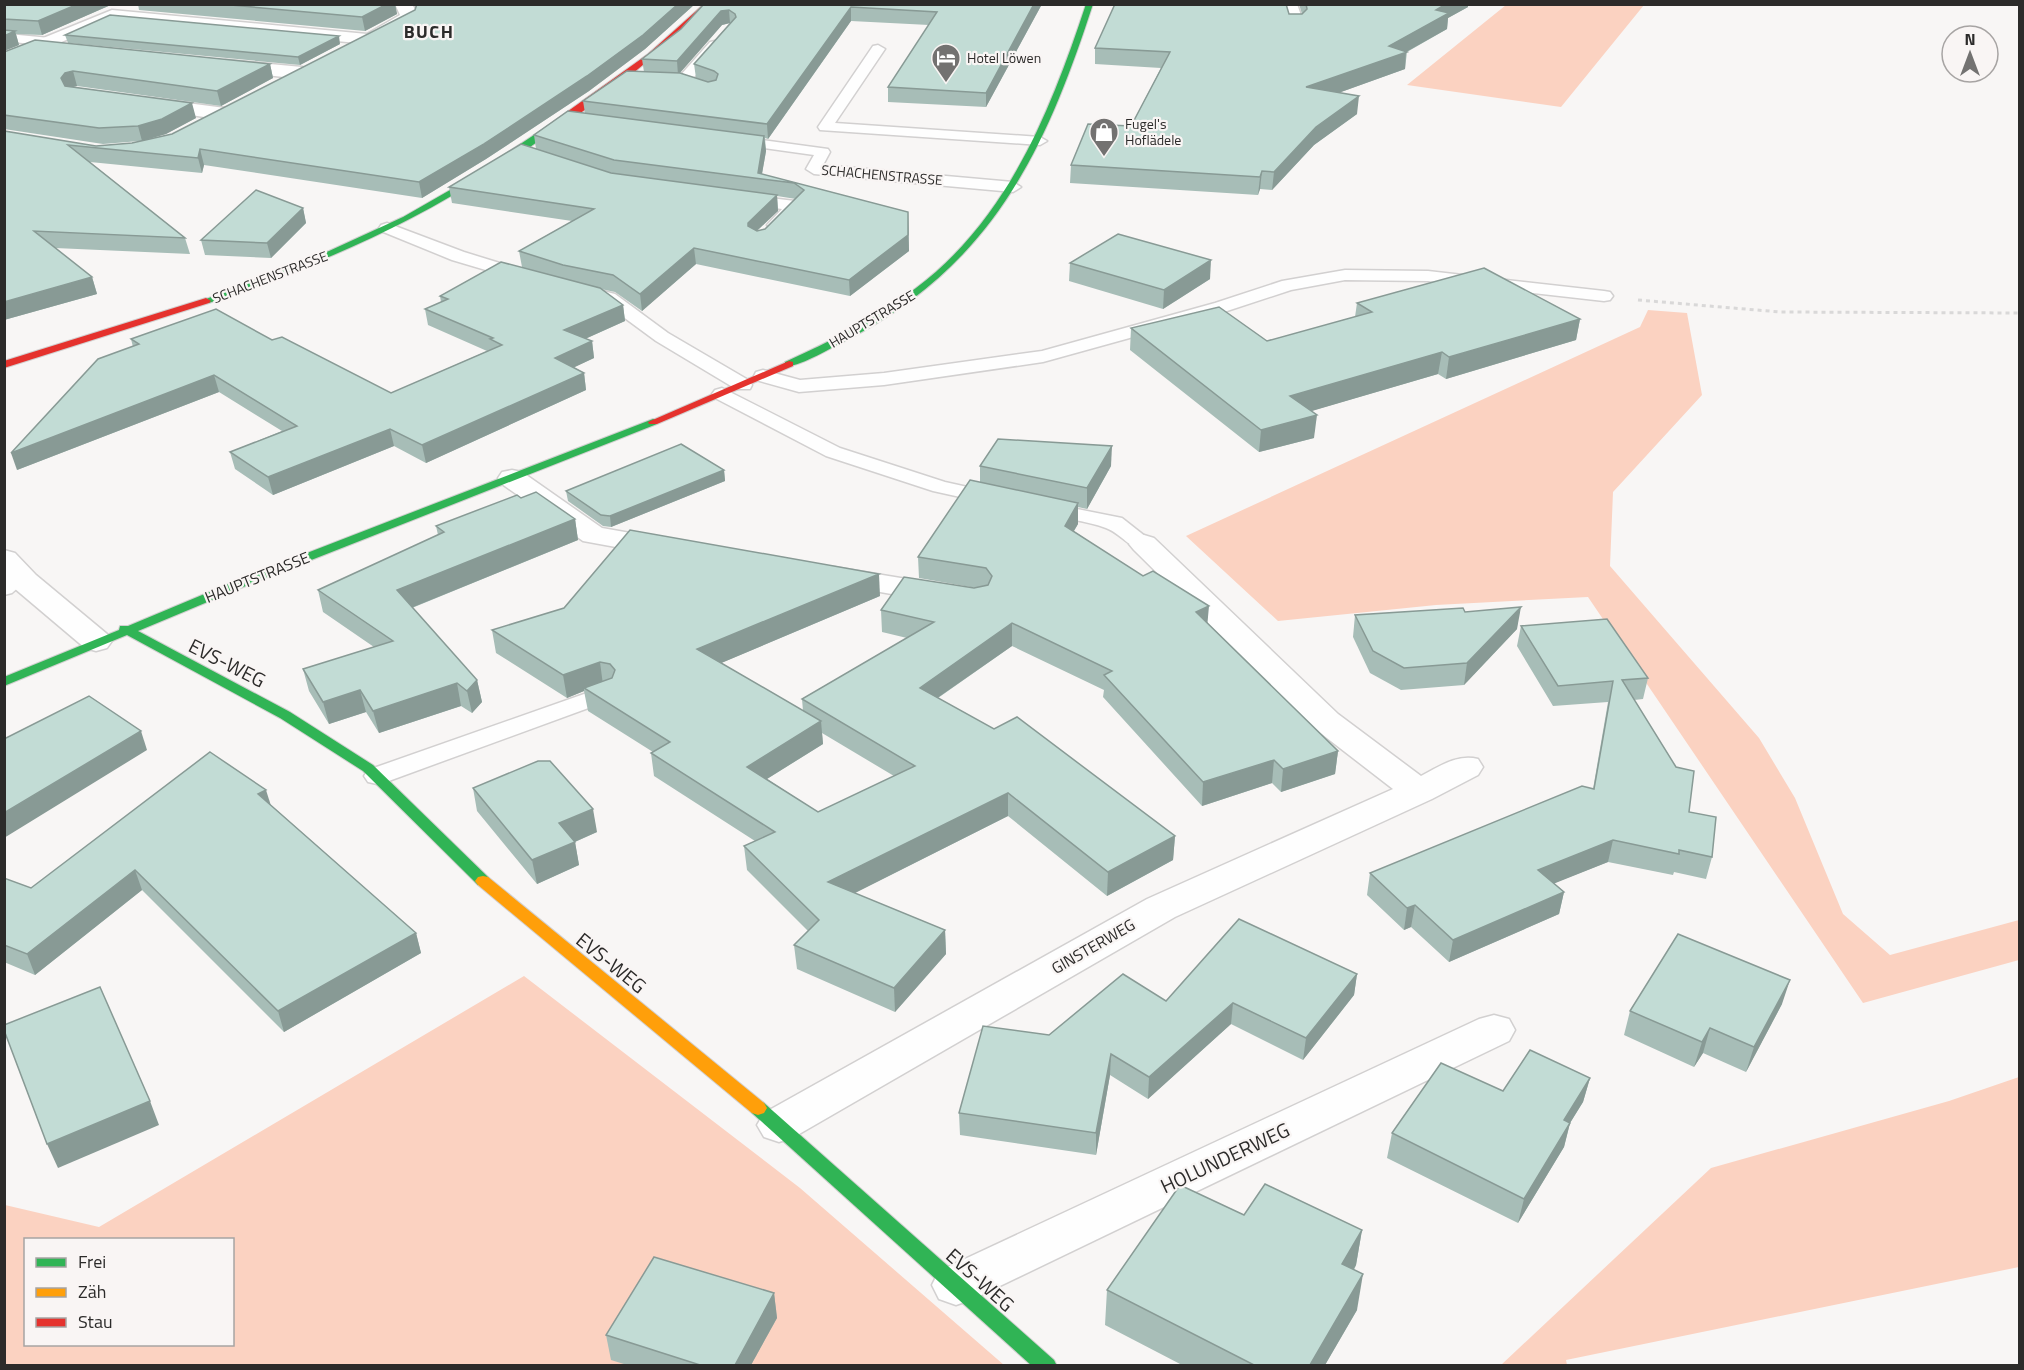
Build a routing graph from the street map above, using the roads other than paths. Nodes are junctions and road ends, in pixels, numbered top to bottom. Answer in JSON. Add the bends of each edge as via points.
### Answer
{"nodes":[{"id":1,"x":133,"y":4,"type":"edge"},
{"id":2,"x":403,"y":4,"type":"edge"},
{"id":3,"x":708,"y":4,"type":"edge"},
{"id":4,"x":1090,"y":4,"type":"edge"},
{"id":5,"x":1288,"y":4,"type":"edge"},
{"id":6,"x":112,"y":15,"type":"junction"},
{"id":7,"x":1295,"y":24,"type":"edge"},
{"id":8,"x":8,"y":38,"type":"edge"},
{"id":9,"x":722,"y":38,"type":"edge"},
{"id":10,"x":368,"y":39,"type":"junction"},
{"id":11,"x":44,"y":45,"type":"junction"},
{"id":12,"x":878,"y":49,"type":"dead end"},
{"id":13,"x":71,"y":50,"type":"edge"},
{"id":14,"x":339,"y":54,"type":"edge"},
{"id":15,"x":4,"y":61,"type":"edge"},
{"id":16,"x":207,"y":64,"type":"edge"},
{"id":17,"x":320,"y":64,"type":"edge"},
{"id":18,"x":302,"y":73,"type":"junction"},
{"id":19,"x":623,"y":79,"type":"junction"},
{"id":20,"x":683,"y":81,"type":"junction"},
{"id":21,"x":701,"y":87,"type":"edge"},
{"id":22,"x":273,"y":88,"type":"edge"},
{"id":23,"x":134,"y":102,"type":"edge"},
{"id":24,"x":244,"y":104,"type":"edge"},
{"id":25,"x":225,"y":114,"type":"junction"},
{"id":26,"x":564,"y":119,"type":"junction"},
{"id":27,"x":588,"y":122,"type":"edge"},
{"id":28,"x":196,"y":128,"type":"edge"},
{"id":29,"x":717,"y":138,"type":"edge"},
{"id":30,"x":1040,"y":141,"type":"junction"},
{"id":31,"x":519,"y":150,"type":"junction"},
{"id":32,"x":540,"y":157,"type":"edge"},
{"id":33,"x":1013,"y":187,"type":"junction"},
{"id":34,"x":726,"y":197,"type":"edge"},
{"id":35,"x":387,"y":228,"type":"junction"},
{"id":36,"x":766,"y":234,"type":"edge"},
{"id":37,"x":538,"y":280,"type":"edge"},
{"id":38,"x":580,"y":291,"type":"edge"},
{"id":39,"x":1604,"y":296,"type":"road end"},
{"id":40,"x":4,"y":365,"type":"edge"},
{"id":41,"x":763,"y":376,"type":"junction"},
{"id":42,"x":743,"y":385,"type":"junction"},
{"id":43,"x":722,"y":394,"type":"junction"},
{"id":44,"x":512,"y":478,"type":"junction"},
{"id":45,"x":1009,"y":501,"type":"edge"},
{"id":46,"x":1033,"y":506,"type":"edge"},
{"id":47,"x":1144,"y":544,"type":"joint"},
{"id":48,"x":697,"y":552,"type":"edge"},
{"id":49,"x":813,"y":572,"type":"edge"},
{"id":50,"x":9,"y":575,"type":"edge"},
{"id":51,"x":975,"y":599,"type":"edge"},
{"id":52,"x":125,"y":629,"type":"junction"},
{"id":53,"x":96,"y":641,"type":"junction"},
{"id":54,"x":4,"y":682,"type":"edge"},
{"id":55,"x":604,"y":694,"type":"edge"},
{"id":56,"x":1466,"y":767,"type":"dead end"},
{"id":57,"x":377,"y":776,"type":"junction"},
{"id":58,"x":1419,"y":791,"type":"junction"},
{"id":59,"x":1494,"y":1030,"type":"dead end"},
{"id":60,"x":779,"y":1125,"type":"junction"},
{"id":61,"x":956,"y":1285,"type":"junction"},
{"id":62,"x":1047,"y":1365,"type":"edge"}],
"edges":[{"from":1,"to":6,"type":"street"},
{"from":2,"to":10,"type":"street","via":[[410,17]]},
{"from":3,"to":19,"type":"street","name":"SCHACHENSTRASSE","via":[[690,24]]},
{"from":4,"to":30,"type":"street","name":"HAUPTSTRASSE","via":[[1071,66]]},
{"from":5,"to":7,"type":"street"},
{"from":6,"to":10,"type":"street"},
{"from":6,"to":11,"type":"street"},
{"from":8,"to":11,"type":"lane"},
{"from":9,"to":20,"type":"lane"},
{"from":10,"to":14,"type":"street"},
{"from":11,"to":13,"type":"street"},
{"from":11,"to":15,"type":"street"},
{"from":12,"to":30,"type":"lane","via":[[825,127]]},
{"from":16,"to":18,"type":"street"},
{"from":17,"to":18,"type":"street"},
{"from":18,"to":22,"type":"street"},
{"from":19,"to":20,"type":"lane"},
{"from":19,"to":26,"type":"street","name":"SCHACHENSTRASSE"},
{"from":20,"to":21,"type":"lane"},
{"from":23,"to":25,"type":"street"},
{"from":24,"to":25,"type":"street"},
{"from":25,"to":28,"type":"street"},
{"from":26,"to":27,"type":"lane"},
{"from":26,"to":31,"type":"street","name":"SCHACHENSTRASSE"},
{"from":29,"to":33,"type":"lane","name":"SCHACHENSTRASSE","via":[[823,152],[814,169]]},
{"from":30,"to":33,"type":"street","name":"HAUPTSTRASSE"},
{"from":31,"to":32,"type":"lane"},
{"from":31,"to":35,"type":"street","name":"SCHACHENSTRASSE"},
{"from":33,"to":41,"type":"street","name":"HAUPTSTRASSE","via":[[970,244],[914,294],[855,332]]},
{"from":34,"to":36,"type":"lane","via":[[795,206]]},
{"from":35,"to":37,"type":"lane","via":[[458,256]]},
{"from":35,"to":40,"type":"street","name":"SCHACHENSTRASSE","via":[[231,293]]},
{"from":38,"to":42,"type":"lane","via":[[609,298],[662,337]]},
{"from":39,"to":41,"type":"lane","via":[[1428,276],[1345,275],[1288,285],[1221,308],[1043,356],[884,379],[799,386]]},
{"from":41,"to":42,"type":"street","name":"HAUPTSTRASSE"},
{"from":42,"to":43,"type":"street","name":"HAUPTSTRASSE"},
{"from":43,"to":44,"type":"street","name":"HAUPTSTRASSE"},
{"from":43,"to":45,"type":"lane","via":[[833,452],[940,487]]},
{"from":44,"to":48,"type":"street","via":[[593,535]]},
{"from":44,"to":52,"type":"street","name":"HAUPTSTRASSE"},
{"from":46,"to":47,"type":"lane","via":[[1114,523]]},
{"from":47,"to":58,"type":"street","via":[[1326,721]]},
{"from":49,"to":51,"type":"street"},
{"from":50,"to":53,"type":"street"},
{"from":52,"to":53,"type":"street","name":"HAUPTSTRASSE"},
{"from":52,"to":57,"type":"street","name":"EVS-WEG","via":[[285,714]]},
{"from":53,"to":54,"type":"street","name":"HAUPTSTRASSE"},
{"from":55,"to":57,"type":"lane"},
{"from":56,"to":58,"type":"street","name":"GINSTERWEG"},
{"from":57,"to":60,"type":"street","name":"EVS-WEG","via":[[493,891]]},
{"from":58,"to":60,"type":"street","name":"GINSTERWEG","via":[[1161,908]]},
{"from":59,"to":61,"type":"street","name":"HOLUNDERWEG"},
{"from":60,"to":61,"type":"street","name":"EVS-WEG"},
{"from":61,"to":62,"type":"street","name":"EVS-WEG"}]}
